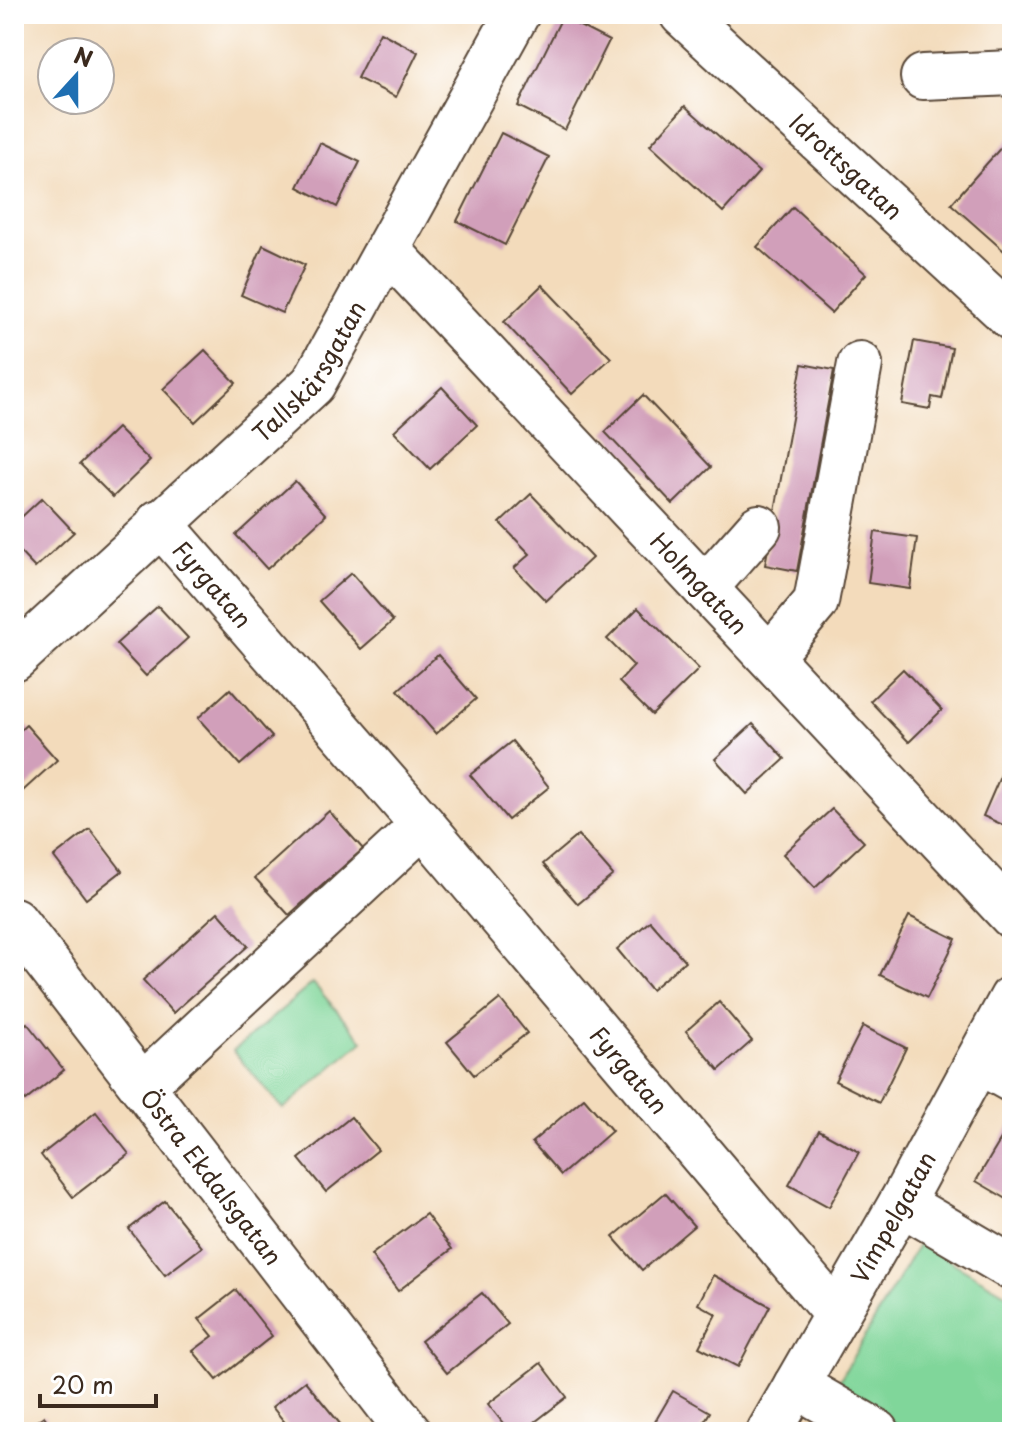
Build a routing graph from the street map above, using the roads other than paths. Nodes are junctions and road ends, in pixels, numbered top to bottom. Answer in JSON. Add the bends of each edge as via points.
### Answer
{"nodes":[{"id":1,"x":517,"y":14,"type":"edge"},
{"id":2,"x":682,"y":14,"type":"edge"},
{"id":3,"x":1012,"y":73,"type":"edge"},
{"id":4,"x":923,"y":77,"type":"dead end"},
{"id":5,"x":388,"y":250,"type":"junction"},
{"id":6,"x":1012,"y":318,"type":"edge"},
{"id":7,"x":860,"y":364,"type":"dead end"},
{"id":8,"x":159,"y":522,"type":"junction"},
{"id":9,"x":759,"y":527,"type":"dead end"},
{"id":10,"x":705,"y":588,"type":"junction"},
{"id":11,"x":770,"y":657,"type":"junction"},
{"id":12,"x":14,"y":659,"type":"edge"},
{"id":13,"x":423,"y":825,"type":"junction"},
{"id":14,"x":1012,"y":916,"type":"edge"},
{"id":15,"x":14,"y":920,"type":"edge"},
{"id":16,"x":1012,"y":998,"type":"edge"},
{"id":17,"x":995,"y":1070,"type":"edge"},
{"id":18,"x":142,"y":1086,"type":"junction"},
{"id":19,"x":901,"y":1203,"type":"junction"},
{"id":20,"x":1012,"y":1268,"type":"edge"},
{"id":21,"x":837,"y":1315,"type":"junction"},
{"id":22,"x":796,"y":1385,"type":"junction"},
{"id":23,"x":409,"y":1432,"type":"edge"},
{"id":24,"x":769,"y":1432,"type":"edge"},
{"id":25,"x":877,"y":1432,"type":"edge"}],
"edges":[{"from":1,"to":5,"type":"street","name":"Tallskärsgatan"},
{"from":2,"to":6,"type":"street","name":"Idrottsgatan"},
{"from":3,"to":4,"type":"street"},
{"from":5,"to":8,"type":"street","name":"Tallskärsgatan","via":[[313,384]]},
{"from":5,"to":10,"type":"street","name":"Holmgatan"},
{"from":7,"to":11,"type":"street","via":[[816,602]]},
{"from":8,"to":12,"type":"street","name":"Tallskärsgatan"},
{"from":8,"to":13,"type":"street","name":"Fyrgatan"},
{"from":9,"to":10,"type":"street"},
{"from":10,"to":11,"type":"street","name":"Holmgatan"},
{"from":11,"to":14,"type":"street","name":"Holmgatan"},
{"from":13,"to":18,"type":"street"},
{"from":13,"to":21,"type":"street","name":"Fyrgatan"},
{"from":15,"to":18,"type":"street","name":"Östra Ekdalsgatan"},
{"from":16,"to":17,"type":"street","name":"Vimpelgatan"},
{"from":17,"to":19,"type":"street","name":"Vimpelgatan"},
{"from":18,"to":23,"type":"street","name":"Östra Ekdalsgatan"},
{"from":19,"to":20,"type":"street"},
{"from":19,"to":21,"type":"street","name":"Vimpelgatan"},
{"from":21,"to":22,"type":"street","name":"Vimpelgatan"},
{"from":22,"to":24,"type":"street","name":"Vimpelgatan"},
{"from":22,"to":25,"type":"street"}]}
